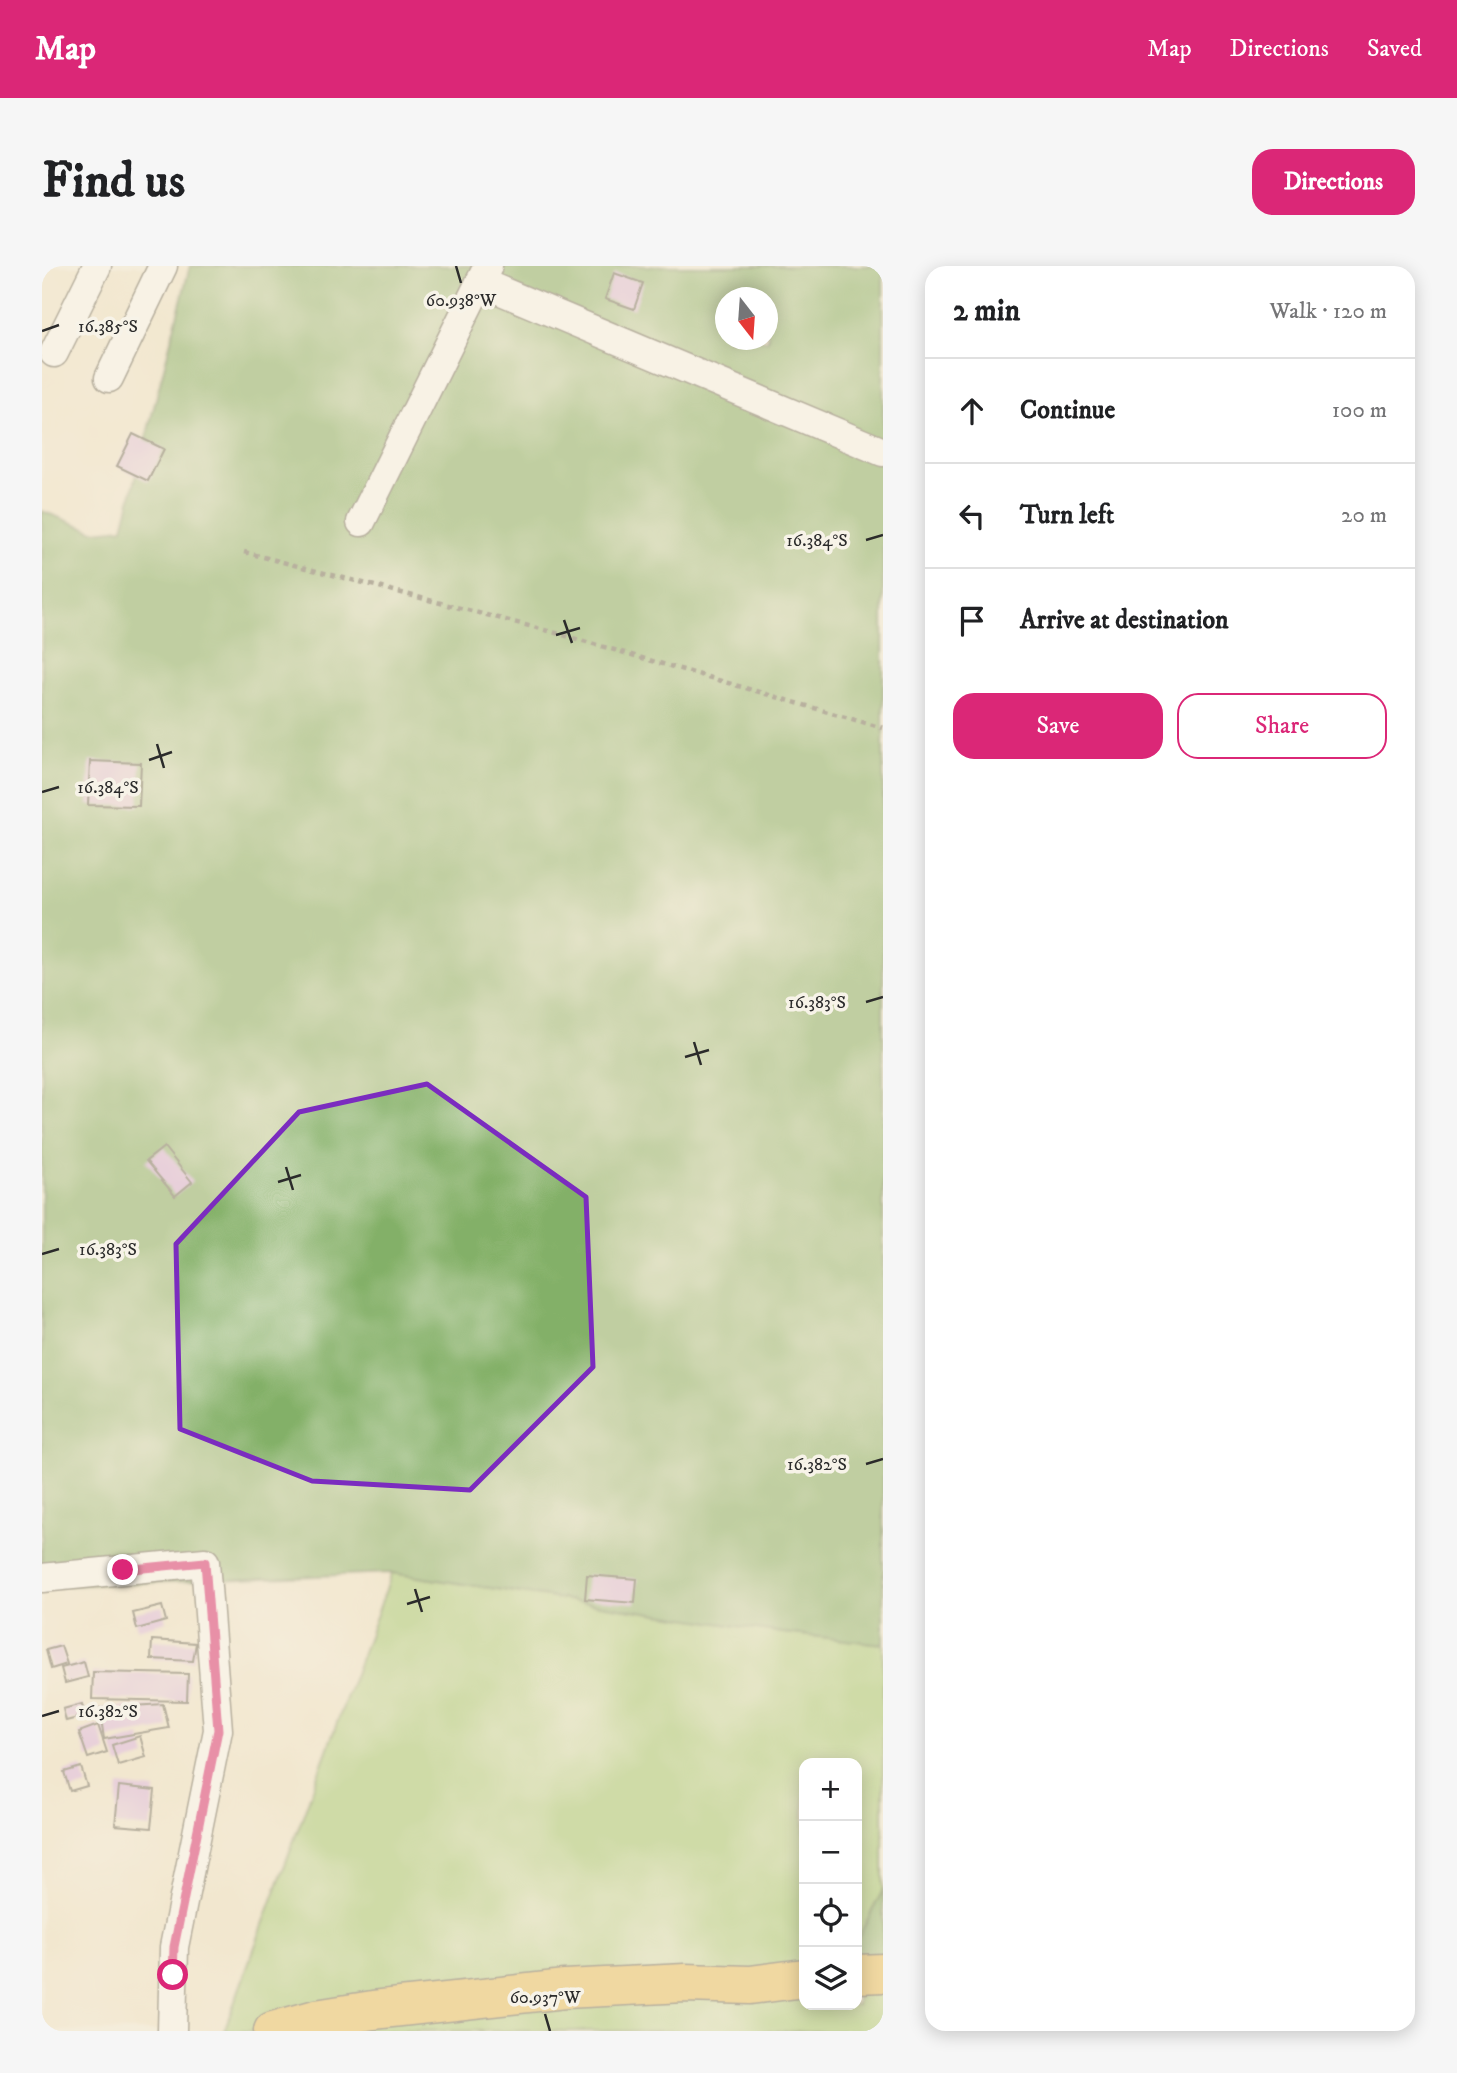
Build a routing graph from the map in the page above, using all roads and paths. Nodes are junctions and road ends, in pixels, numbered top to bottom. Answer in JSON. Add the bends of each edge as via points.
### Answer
{"nodes":[{"id":1,"x":97,"y":266,"type":"edge"},
{"id":2,"x":163,"y":266,"type":"edge"},
{"id":3,"x":484,"y":274,"type":"edge"},
{"id":4,"x":54,"y":353,"type":"dead end"},
{"id":5,"x":109,"y":377,"type":"dead end"},
{"id":6,"x":883,"y":452,"type":"edge"},
{"id":7,"x":361,"y":522,"type":"dead end"},
{"id":8,"x":244,"y":552,"type":"dead end"},
{"id":9,"x":883,"y":729,"type":"edge"},
{"id":10,"x":42,"y":1578,"type":"edge"},
{"id":11,"x":883,"y":1973,"type":"edge"},
{"id":12,"x":862,"y":1974,"type":"edge"},
{"id":13,"x":799,"y":1979,"type":"edge"},
{"id":14,"x":172,"y":2031,"type":"edge"},
{"id":15,"x":273,"y":2031,"type":"edge"}],
"edges":[{"from":1,"to":4,"type":"street"},
{"from":2,"to":5,"type":"street"},
{"from":3,"to":6,"type":"street"},
{"from":3,"to":7,"type":"street"},
{"from":8,"to":9,"type":"path","via":[[556,633]]},
{"from":10,"to":14,"type":"street","via":[[205,1562],[218,1730],[174,1947]]},
{"from":11,"to":12,"type":"highway"},
{"from":13,"to":15,"type":"highway","via":[[750,1985],[565,1989],[373,2010]]}]}
